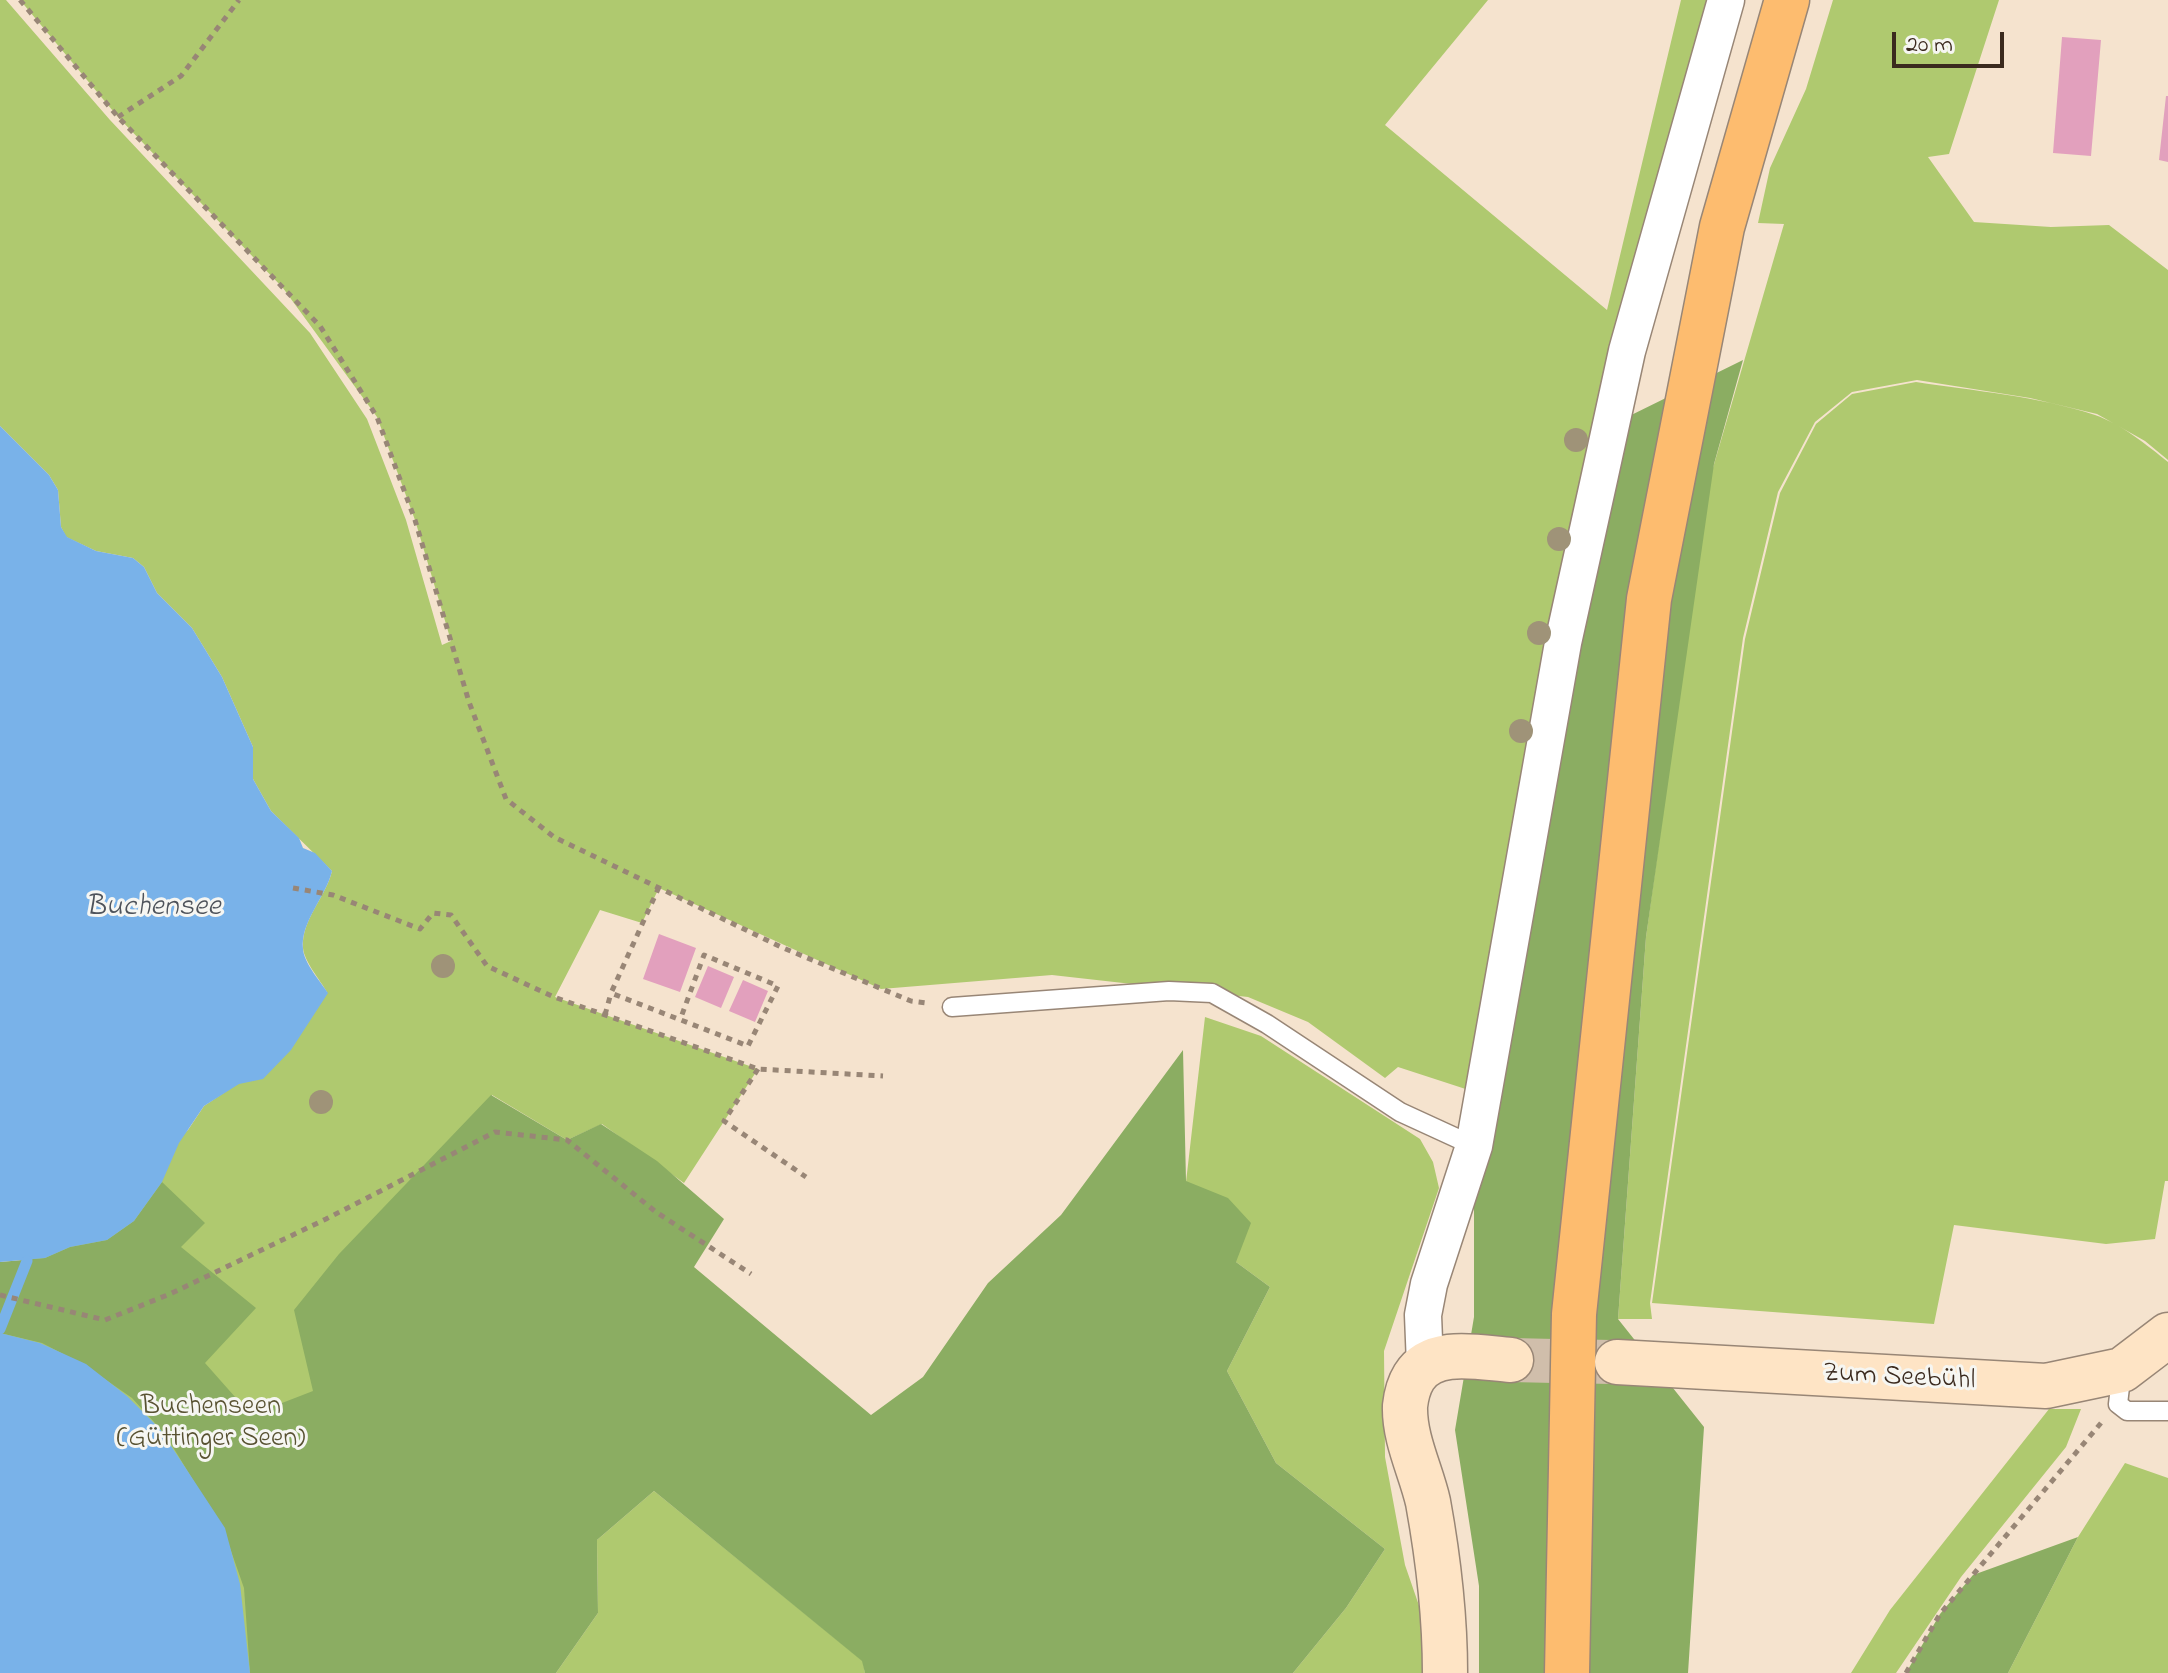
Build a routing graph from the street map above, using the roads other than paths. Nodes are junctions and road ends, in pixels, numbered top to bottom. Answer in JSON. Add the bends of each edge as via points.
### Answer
{"nodes":[{"id":1,"x":1726,"y":0,"type":"edge"},
{"id":2,"x":1787,"y":0,"type":"edge"},
{"id":3,"x":952,"y":1007,"type":"road end"},
{"id":4,"x":1474,"y":1146,"type":"junction"},
{"id":5,"x":2168,"y":1335,"type":"edge"},
{"id":6,"x":1511,"y":1360,"type":"tunnel mouth"},
{"id":7,"x":1617,"y":1362,"type":"tunnel mouth"},
{"id":8,"x":1425,"y":1365,"type":"junction"},
{"id":9,"x":2120,"y":1387,"type":"junction"},
{"id":10,"x":2168,"y":1411,"type":"edge"},
{"id":11,"x":1445,"y":1673,"type":"edge"},
{"id":12,"x":1567,"y":1673,"type":"edge"}],
"edges":[{"from":1,"to":4,"type":"street","via":[[1627,351],[1563,643]]},
{"from":2,"to":12,"type":"main road","via":[[1722,227],[1649,599],[1574,1314]]},
{"from":3,"to":4,"type":"lane","via":[[1169,991],[1212,993],[1400,1112]]},
{"from":4,"to":8,"type":"street","via":[[1429,1284],[1423,1315]]},
{"from":5,"to":9,"type":"main road","name":"Zum Seebühl"},
{"from":6,"to":8,"type":"main road","via":[[1456,1356]]},
{"from":7,"to":9,"type":"main road","name":"Zum Seebühl"},
{"from":8,"to":11,"type":"main road","via":[[1414,1376],[1405,1407],[1427,1501]]},
{"from":9,"to":10,"type":"lane","via":[[2127,1411]]}]}
